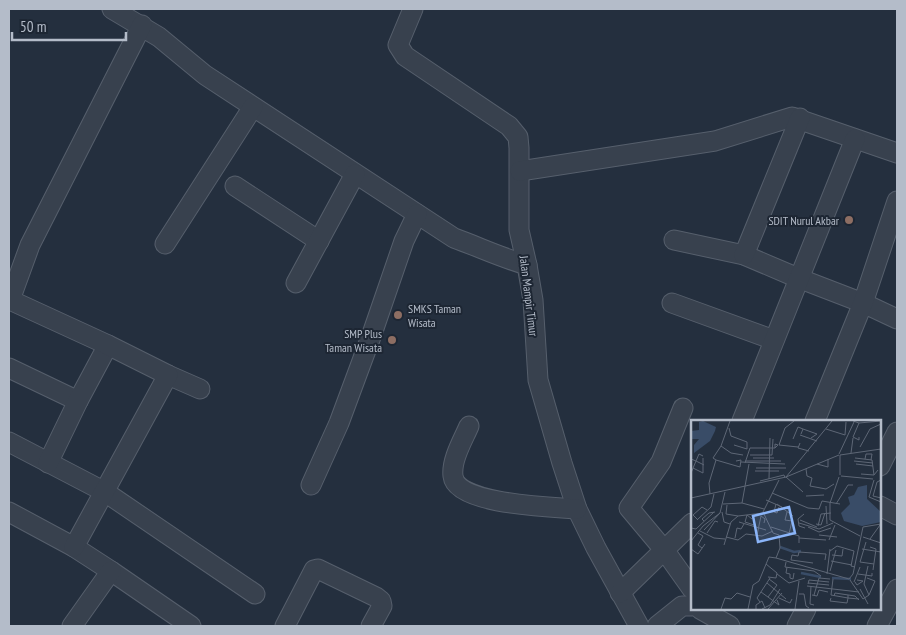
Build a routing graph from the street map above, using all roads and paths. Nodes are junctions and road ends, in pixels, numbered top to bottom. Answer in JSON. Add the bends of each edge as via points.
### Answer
{"nodes":[{"id":1,"x":413,"y":9,"type":"edge"},
{"id":2,"x":115,"y":10,"type":"edge"},
{"id":3,"x":142,"y":25,"type":"junction"},
{"id":4,"x":253,"y":107,"type":"junction"},
{"id":5,"x":800,"y":118,"type":"junction"},
{"id":6,"x":855,"y":139,"type":"junction"},
{"id":7,"x":897,"y":153,"type":"edge"},
{"id":8,"x":520,"y":171,"type":"junction"},
{"id":9,"x":355,"y":174,"type":"junction"},
{"id":10,"x":235,"y":186,"type":"dead end"},
{"id":11,"x":897,"y":201,"type":"edge"},
{"id":12,"x":417,"y":214,"type":"junction"},
{"id":13,"x":674,"y":240,"type":"dead end"},
{"id":14,"x":319,"y":242,"type":"junction"},
{"id":15,"x":165,"y":244,"type":"dead end"},
{"id":16,"x":744,"y":255,"type":"junction"},
{"id":17,"x":527,"y":265,"type":"junction"},
{"id":18,"x":798,"y":278,"type":"junction"},
{"id":19,"x":296,"y":283,"type":"dead end"},
{"id":20,"x":672,"y":302,"type":"dead end"},
{"id":21,"x":863,"y":303,"type":"junction"},
{"id":22,"x":897,"y":319,"type":"edge"},
{"id":23,"x":774,"y":340,"type":"junction"},
{"id":24,"x":108,"y":345,"type":"junction"},
{"id":25,"x":9,"y":368,"type":"edge"},
{"id":26,"x":168,"y":375,"type":"junction"},
{"id":27,"x":200,"y":389,"type":"dead end"},
{"id":28,"x":78,"y":402,"type":"junction"},
{"id":29,"x":683,"y":408,"type":"dead end"},
{"id":30,"x":742,"y":420,"type":"edge"},
{"id":31,"x":815,"y":420,"type":"edge"},
{"id":32,"x":469,"y":426,"type":"dead end"},
{"id":33,"x":897,"y":432,"type":"edge"},
{"id":34,"x":9,"y":442,"type":"edge"},
{"id":35,"x":48,"y":463,"type":"junction"},
{"id":36,"x":881,"y":464,"type":"edge"},
{"id":37,"x":311,"y":485,"type":"dead end"},
{"id":38,"x":105,"y":492,"type":"junction"},
{"id":39,"x":881,"y":507,"type":"edge"},
{"id":40,"x":577,"y":509,"type":"junction"},
{"id":41,"x":9,"y":512,"type":"edge"},
{"id":42,"x":897,"y":515,"type":"edge"},
{"id":43,"x":691,"y":524,"type":"edge"},
{"id":44,"x":74,"y":547,"type":"junction"},
{"id":45,"x":665,"y":551,"type":"junction"},
{"id":46,"x":111,"y":571,"type":"junction"},
{"id":47,"x":691,"y":589,"type":"edge"},
{"id":48,"x":897,"y":589,"type":"edge"},
{"id":49,"x":620,"y":593,"type":"junction"},
{"id":50,"x":255,"y":594,"type":"dead end"},
{"id":51,"x":691,"y":606,"type":"edge"},
{"id":52,"x":702,"y":610,"type":"edge"},
{"id":53,"x":805,"y":610,"type":"edge"},
{"id":54,"x":72,"y":626,"type":"edge"},
{"id":55,"x":191,"y":626,"type":"edge"},
{"id":56,"x":285,"y":626,"type":"edge"},
{"id":57,"x":372,"y":626,"type":"edge"},
{"id":58,"x":640,"y":626,"type":"edge"},
{"id":59,"x":657,"y":626,"type":"edge"},
{"id":60,"x":730,"y":626,"type":"edge"},
{"id":61,"x":797,"y":626,"type":"edge"},
{"id":62,"x":877,"y":626,"type":"edge"}],
"edges":[{"from":1,"to":8,"type":"street","name":"Jalan Mampir Timur","via":[[398,45],[400,50],[509,126],[518,137]]},
{"from":2,"to":3,"type":"street"},
{"from":3,"to":4,"type":"street","via":[[205,75]]},
{"from":3,"to":24,"type":"street","via":[[30,245],[10,300]]},
{"from":4,"to":9,"type":"street"},
{"from":4,"to":15,"type":"street"},
{"from":5,"to":6,"type":"street"},
{"from":5,"to":8,"type":"street","via":[[786,117],[715,140]]},
{"from":5,"to":16,"type":"street"},
{"from":6,"to":7,"type":"street"},
{"from":6,"to":18,"type":"street"},
{"from":8,"to":17,"type":"street","name":"Jalan Mampir Timur","via":[[518,230]]},
{"from":9,"to":12,"type":"street"},
{"from":9,"to":14,"type":"street"},
{"from":10,"to":14,"type":"street"},
{"from":11,"to":21,"type":"street"},
{"from":12,"to":17,"type":"street","via":[[454,238]]},
{"from":12,"to":37,"type":"street","via":[[404,241],[339,423]]},
{"from":13,"to":16,"type":"street"},
{"from":14,"to":19,"type":"street"},
{"from":16,"to":18,"type":"street"},
{"from":17,"to":40,"type":"street","name":"Jalan Mampir Timur","via":[[533,300],[538,380]]},
{"from":18,"to":21,"type":"street"},
{"from":18,"to":23,"type":"street"},
{"from":20,"to":23,"type":"street"},
{"from":21,"to":22,"type":"street"},
{"from":21,"to":31,"type":"street"},
{"from":23,"to":30,"type":"street"},
{"from":24,"to":26,"type":"street"},
{"from":24,"to":28,"type":"street"},
{"from":25,"to":28,"type":"street"},
{"from":26,"to":27,"type":"street"},
{"from":26,"to":38,"type":"street"},
{"from":28,"to":35,"type":"street"},
{"from":29,"to":45,"type":"street","via":[[662,462],[630,508]]},
{"from":32,"to":40,"type":"street","via":[[452,475],[458,488],[493,500]]},
{"from":33,"to":36,"type":"street"},
{"from":34,"to":35,"type":"street"},
{"from":35,"to":38,"type":"street"},
{"from":38,"to":44,"type":"street"},
{"from":38,"to":50,"type":"street"},
{"from":39,"to":42,"type":"street"},
{"from":40,"to":49,"type":"street","name":"Jalan Mampir Timur"},
{"from":41,"to":44,"type":"street"},
{"from":43,"to":45,"type":"street"},
{"from":44,"to":46,"type":"street"},
{"from":45,"to":47,"type":"street"},
{"from":45,"to":49,"type":"street"},
{"from":46,"to":54,"type":"street"},
{"from":46,"to":55,"type":"street"},
{"from":48,"to":62,"type":"street"},
{"from":49,"to":58,"type":"street","name":"Jalan Mampir Timur"},
{"from":51,"to":59,"type":"street","via":[[682,606]]},
{"from":52,"to":60,"type":"street"},
{"from":53,"to":61,"type":"street"},
{"from":56,"to":57,"type":"street","via":[[314,570],[318,569],[381,601],[382,606]]}]}
